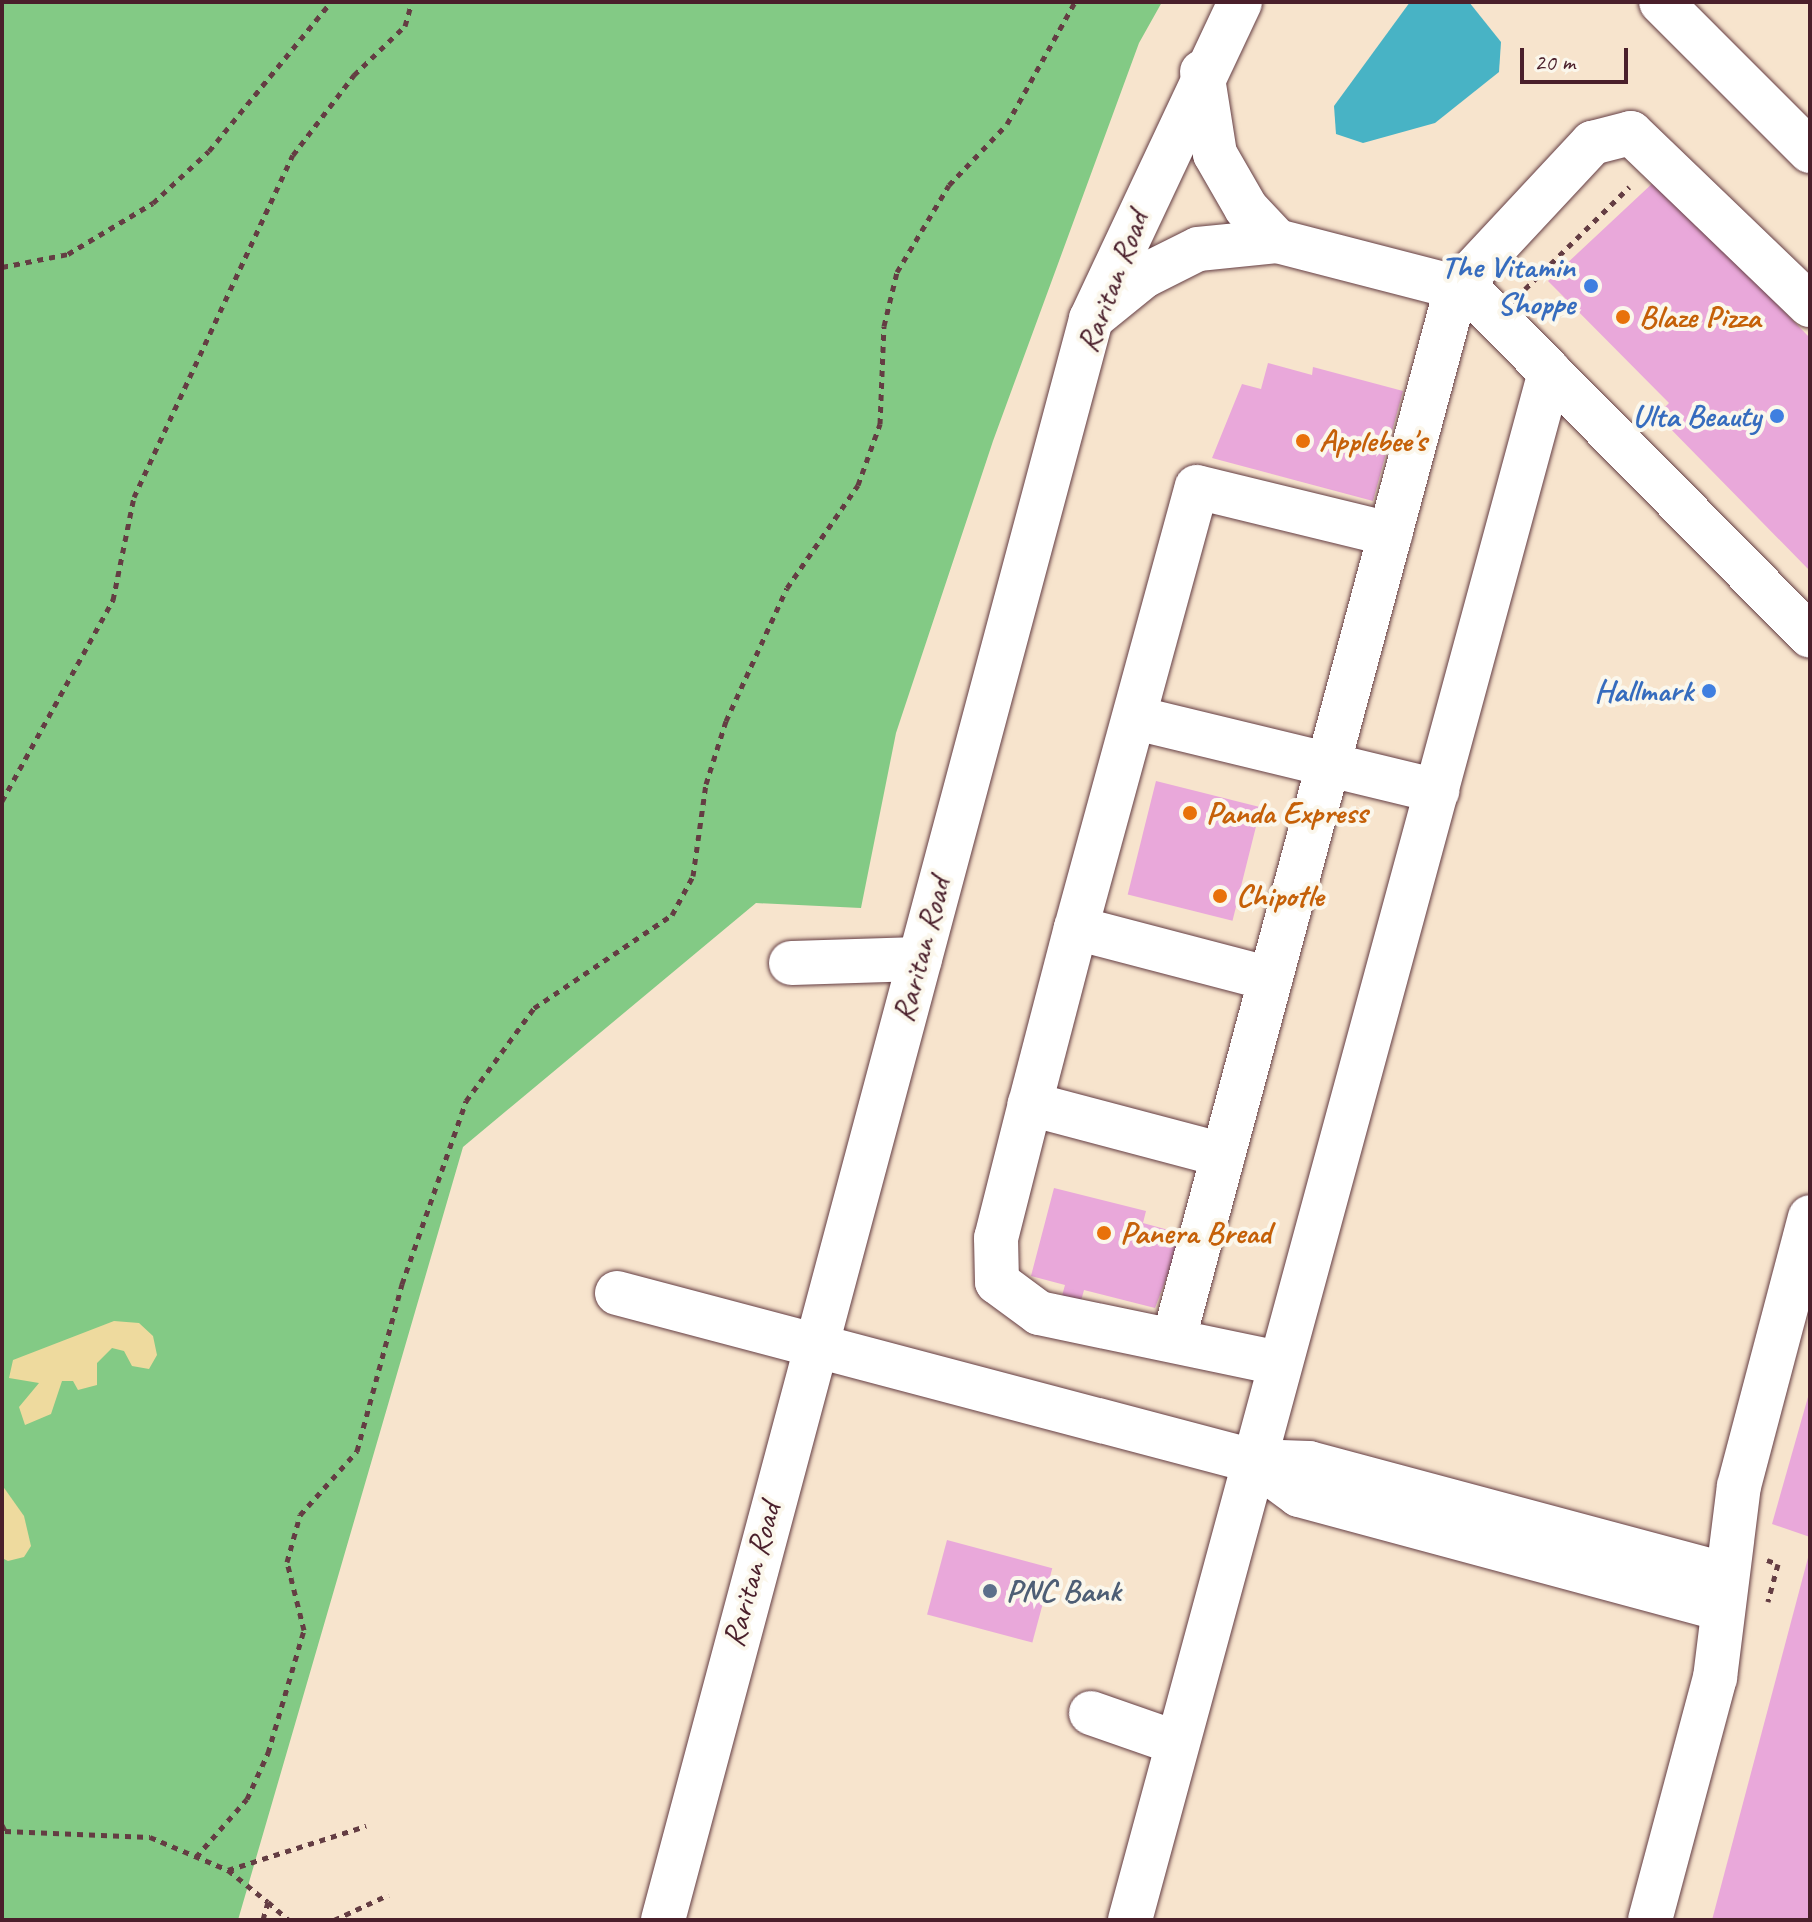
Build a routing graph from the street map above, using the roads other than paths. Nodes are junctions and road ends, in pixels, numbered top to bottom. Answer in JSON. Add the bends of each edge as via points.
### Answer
{"nodes":[{"id":1,"x":1240,"y":2,"type":"edge"},
{"id":2,"x":1661,"y":2,"type":"edge"},
{"id":3,"x":1202,"y":72,"type":"junction"},
{"id":4,"x":1810,"y":151,"type":"edge"},
{"id":5,"x":1277,"y":241,"type":"junction"},
{"id":6,"x":1456,"y":289,"type":"junction"},
{"id":7,"x":1810,"y":305,"type":"edge"},
{"id":8,"x":1091,"y":319,"type":"junction"},
{"id":9,"x":1550,"y":372,"type":"junction"},
{"id":10,"x":1390,"y":534,"type":"junction"},
{"id":11,"x":1810,"y":636,"type":"edge"},
{"id":12,"x":1136,"y":718,"type":"junction"},
{"id":13,"x":1328,"y":765,"type":"junction"},
{"id":14,"x":1437,"y":791,"type":"junction"},
{"id":15,"x":1076,"y":928,"type":"junction"},
{"id":16,"x":920,"y":959,"type":"junction"},
{"id":17,"x":791,"y":963,"type":"dead end"},
{"id":18,"x":1270,"y":979,"type":"junction"},
{"id":19,"x":1030,"y":1104,"type":"junction"},
{"id":20,"x":1223,"y":1155,"type":"junction"},
{"id":21,"x":1810,"y":1217,"type":"edge"},
{"id":22,"x":617,"y":1293,"type":"dead end"},
{"id":23,"x":1174,"y":1338,"type":"junction"},
{"id":24,"x":813,"y":1344,"type":"junction"},
{"id":25,"x":1278,"y":1363,"type":"junction"},
{"id":26,"x":1253,"y":1461,"type":"junction"},
{"id":27,"x":1724,"y":1592,"type":"junction"},
{"id":28,"x":1091,"y":1713,"type":"dead end"},
{"id":29,"x":1177,"y":1743,"type":"junction"},
{"id":30,"x":671,"y":1911,"type":"edge"},
{"id":31,"x":1130,"y":1920,"type":"edge"},
{"id":32,"x":1650,"y":1920,"type":"edge"}],
"edges":[{"from":1,"to":3,"type":"main road","name":"Raritan Road"},
{"from":2,"to":4,"type":"main road"},
{"from":3,"to":5,"type":"main road","via":[[1215,154],[1246,208]]},
{"from":3,"to":8,"type":"main road","name":"Raritan Road"},
{"from":5,"to":6,"type":"main road"},
{"from":5,"to":8,"type":"main road","via":[[1198,249],[1144,276]]},
{"from":6,"to":7,"type":"main road","via":[[1592,143],[1631,133],[1661,156]]},
{"from":6,"to":9,"type":"main road","via":[[1470,291]]},
{"from":6,"to":10,"type":"main road"},
{"from":8,"to":16,"type":"main road","name":"Raritan Road"},
{"from":9,"to":11,"type":"main road"},
{"from":9,"to":14,"type":"main road"},
{"from":10,"to":12,"type":"main road","via":[[1197,487]]},
{"from":10,"to":13,"type":"main road"},
{"from":12,"to":13,"type":"main road"},
{"from":12,"to":15,"type":"main road"},
{"from":13,"to":14,"type":"main road"},
{"from":13,"to":18,"type":"main road"},
{"from":14,"to":25,"type":"main road"},
{"from":15,"to":18,"type":"main road"},
{"from":15,"to":19,"type":"main road"},
{"from":16,"to":17,"type":"main road"},
{"from":16,"to":24,"type":"main road","name":"Raritan Road"},
{"from":18,"to":20,"type":"main road"},
{"from":19,"to":20,"type":"main road"},
{"from":19,"to":23,"type":"main road","via":[[996,1238],[997,1282],[1039,1313]]},
{"from":20,"to":23,"type":"main road"},
{"from":21,"to":27,"type":"main road","via":[[1739,1486]]},
{"from":22,"to":24,"type":"main road"},
{"from":23,"to":25,"type":"main road"},
{"from":24,"to":26,"type":"main road"},
{"from":24,"to":30,"type":"main road","name":"Raritan Road"},
{"from":25,"to":26,"type":"main road"},
{"from":26,"to":27,"type":"main road","via":[[1309,1463]]},
{"from":26,"to":29,"type":"main road"},
{"from":27,"to":32,"type":"main road","via":[[1715,1678]]},
{"from":28,"to":29,"type":"main road"},
{"from":29,"to":31,"type":"main road"}]}
